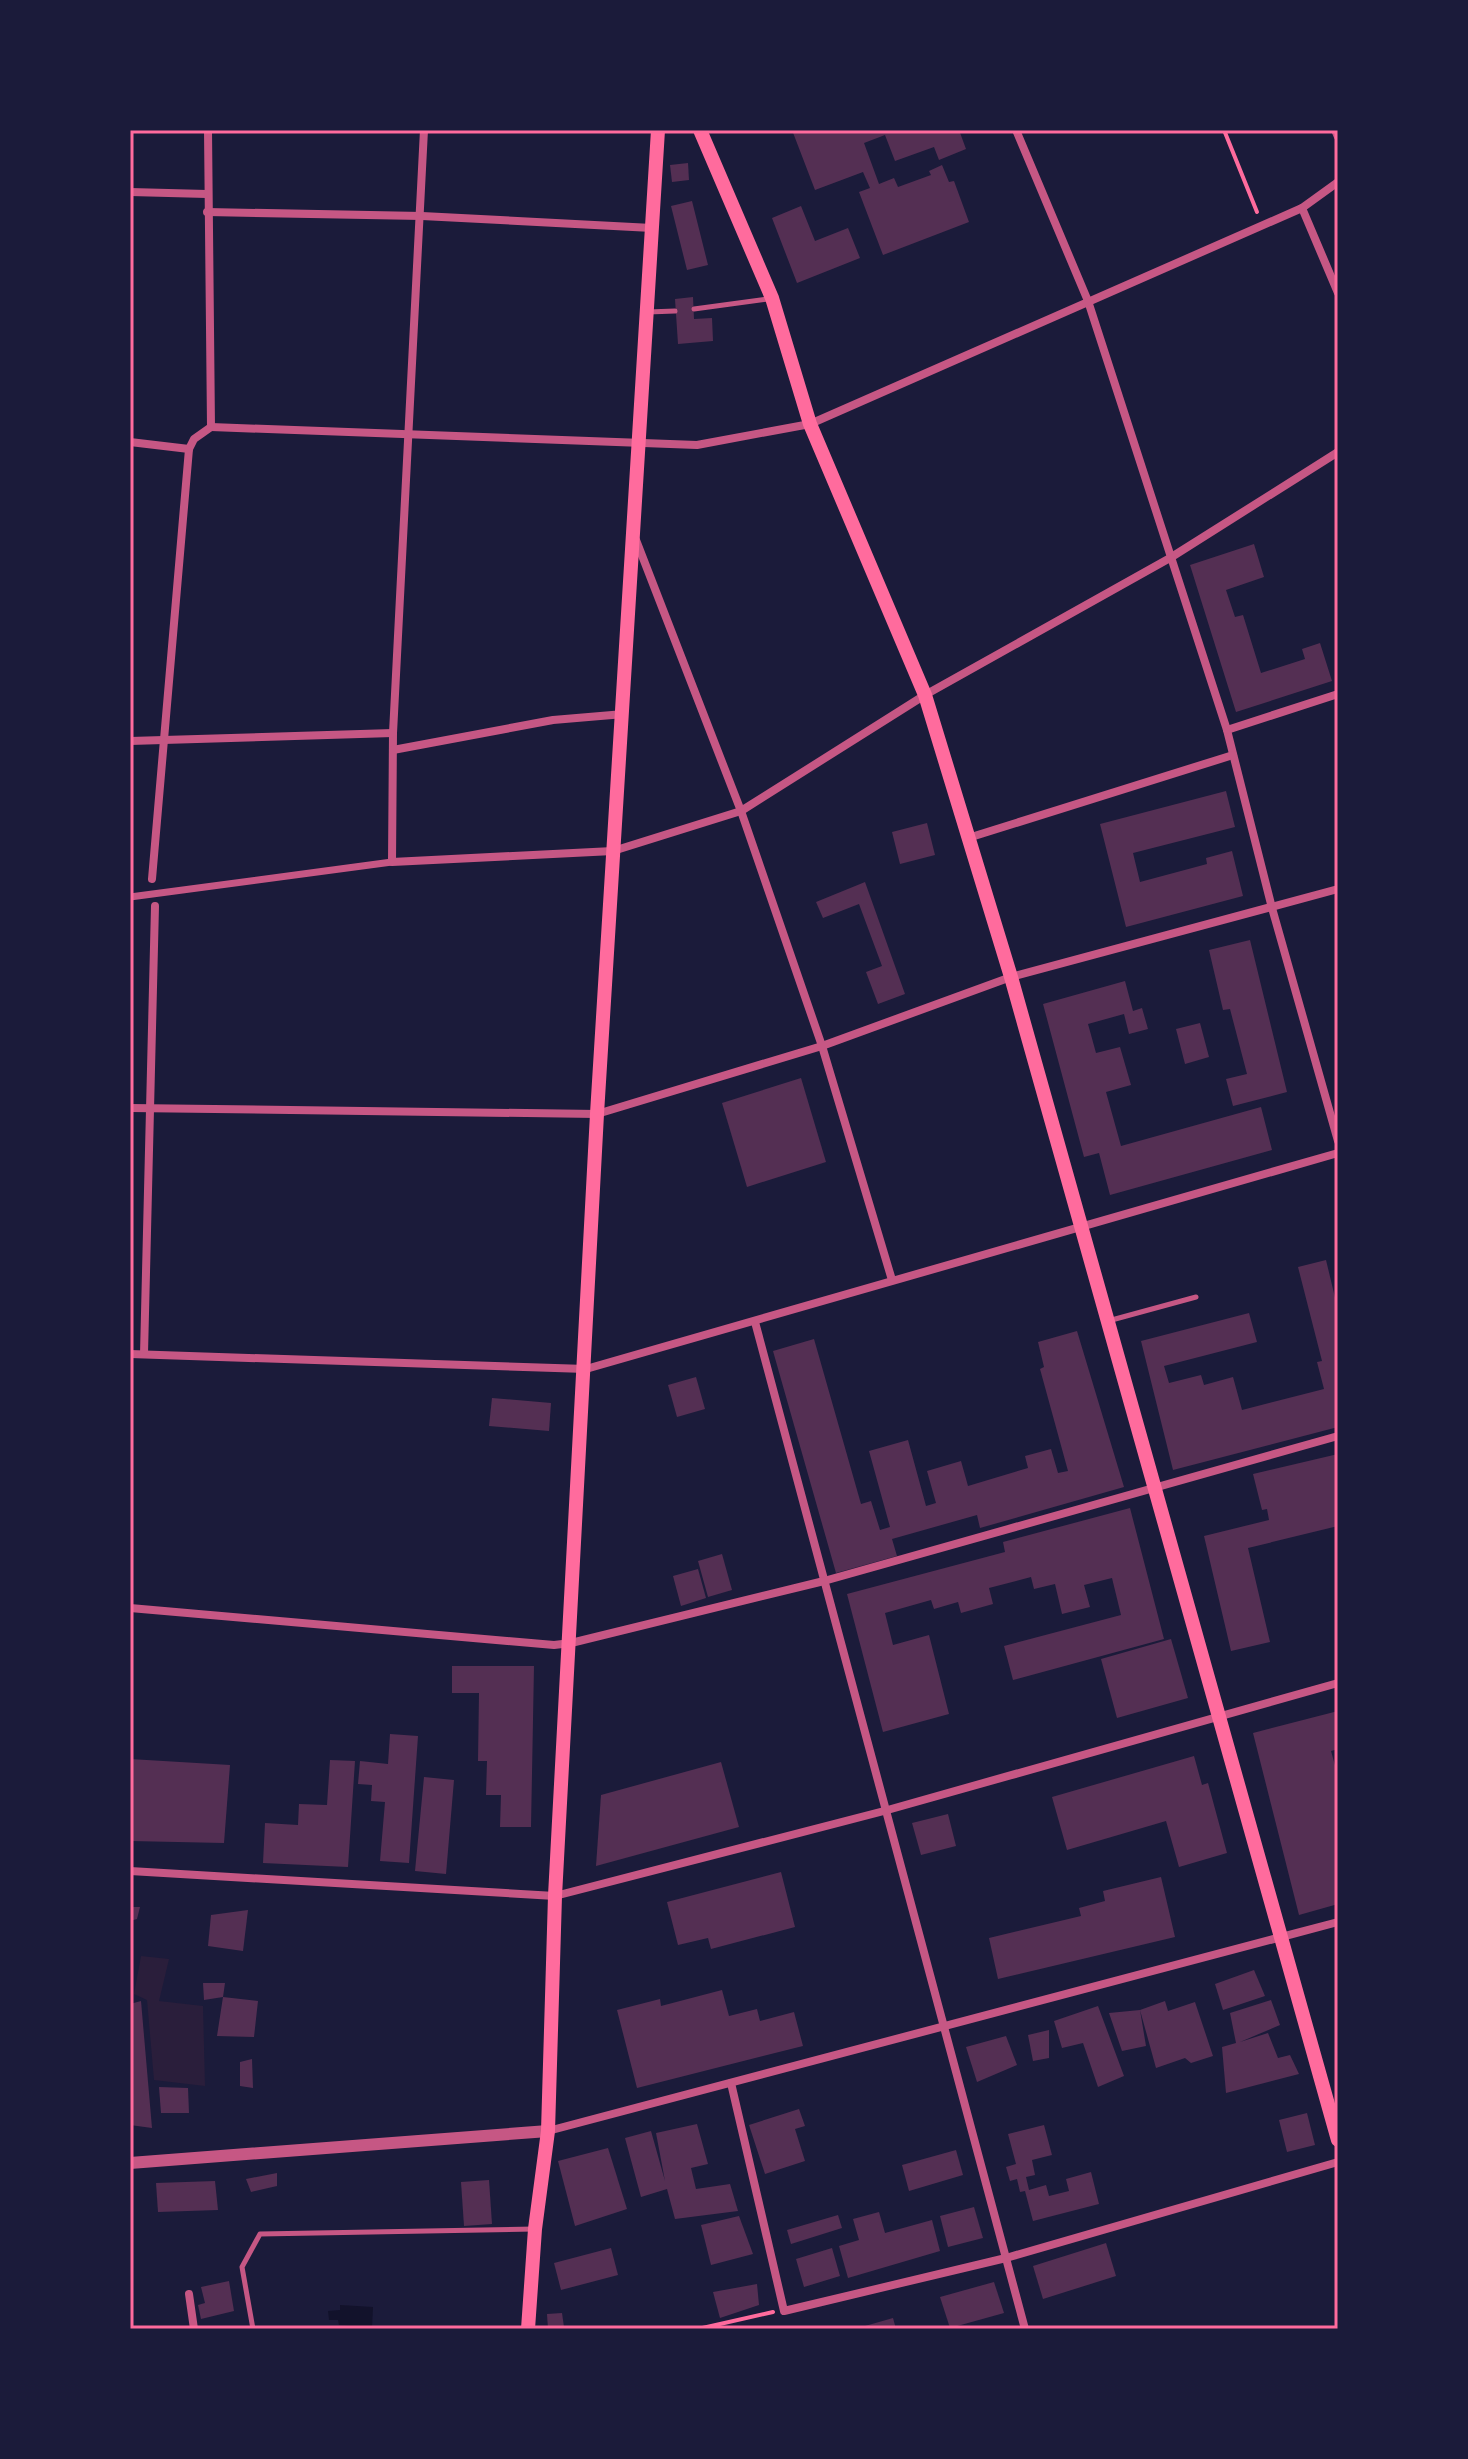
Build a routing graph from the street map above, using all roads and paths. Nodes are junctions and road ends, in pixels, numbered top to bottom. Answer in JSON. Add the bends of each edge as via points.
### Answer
{"nodes":[{"id":1,"x":208,"y":130,"type":"edge"},
{"id":2,"x":424,"y":130,"type":"edge"},
{"id":3,"x":658,"y":130,"type":"edge"},
{"id":4,"x":700,"y":130,"type":"edge"},
{"id":5,"x":1016,"y":130,"type":"edge"},
{"id":6,"x":1224,"y":130,"type":"edge"},
{"id":7,"x":1335,"y":130,"type":"edge"},
{"id":8,"x":1338,"y":137,"type":"edge"},
{"id":9,"x":1338,"y":182,"type":"edge"},
{"id":10,"x":130,"y":192,"type":"edge"},
{"id":11,"x":207,"y":194,"type":"junction"},
{"id":12,"x":1302,"y":208,"type":"junction"},
{"id":13,"x":207,"y":212,"type":"junction"},
{"id":14,"x":422,"y":216,"type":"junction"},
{"id":15,"x":1263,"y":225,"type":"junction"},
{"id":16,"x":652,"y":228,"type":"junction"},
{"id":17,"x":1338,"y":293,"type":"edge"},
{"id":18,"x":772,"y":298,"type":"junction"},
{"id":19,"x":1088,"y":301,"type":"junction"},
{"id":20,"x":694,"y":309,"type":"dead end"},
{"id":21,"x":675,"y":311,"type":"dead end"},
{"id":22,"x":647,"y":312,"type":"junction"},
{"id":23,"x":810,"y":424,"type":"junction"},
{"id":24,"x":211,"y":427,"type":"junction"},
{"id":25,"x":411,"y":435,"type":"junction"},
{"id":26,"x":130,"y":442,"type":"edge"},
{"id":27,"x":640,"y":444,"type":"junction"},
{"id":28,"x":189,"y":449,"type":"junction"},
{"id":29,"x":1338,"y":452,"type":"edge"},
{"id":30,"x":634,"y":535,"type":"junction"},
{"id":31,"x":1170,"y":558,"type":"junction"},
{"id":32,"x":1338,"y":694,"type":"edge"},
{"id":33,"x":925,"y":695,"type":"junction"},
{"id":34,"x":624,"y":714,"type":"junction"},
{"id":35,"x":1227,"y":730,"type":"junction"},
{"id":36,"x":393,"y":733,"type":"junction"},
{"id":37,"x":166,"y":740,"type":"junction"},
{"id":38,"x":130,"y":741,"type":"edge"},
{"id":39,"x":393,"y":750,"type":"junction"},
{"id":40,"x":1233,"y":755,"type":"junction"},
{"id":41,"x":741,"y":811,"type":"junction"},
{"id":42,"x":968,"y":838,"type":"junction"},
{"id":43,"x":613,"y":851,"type":"junction"},
{"id":44,"x":392,"y":862,"type":"junction"},
{"id":45,"x":152,"y":879,"type":"dead end"},
{"id":46,"x":1338,"y":889,"type":"edge"},
{"id":47,"x":130,"y":897,"type":"edge"},
{"id":48,"x":155,"y":906,"type":"dead end"},
{"id":49,"x":1272,"y":908,"type":"junction"},
{"id":50,"x":1011,"y":977,"type":"junction"},
{"id":51,"x":822,"y":1046,"type":"junction"},
{"id":52,"x":130,"y":1108,"type":"edge"},
{"id":53,"x":147,"y":1109,"type":"junction"},
{"id":54,"x":597,"y":1114,"type":"junction"},
{"id":55,"x":1338,"y":1141,"type":"edge"},
{"id":56,"x":1338,"y":1153,"type":"edge"},
{"id":57,"x":1080,"y":1225,"type":"junction"},
{"id":58,"x":892,"y":1280,"type":"junction"},
{"id":59,"x":1196,"y":1297,"type":"dead end"},
{"id":60,"x":1107,"y":1321,"type":"junction"},
{"id":61,"x":755,"y":1322,"type":"junction"},
{"id":62,"x":130,"y":1354,"type":"edge"},
{"id":63,"x":144,"y":1354,"type":"junction"},
{"id":64,"x":586,"y":1369,"type":"junction"},
{"id":65,"x":1338,"y":1436,"type":"edge"},
{"id":66,"x":1152,"y":1488,"type":"junction"},
{"id":67,"x":824,"y":1581,"type":"junction"},
{"id":68,"x":130,"y":1608,"type":"edge"},
{"id":69,"x":571,"y":1643,"type":"junction"},
{"id":70,"x":1338,"y":1683,"type":"edge"},
{"id":71,"x":1217,"y":1716,"type":"junction"},
{"id":72,"x":884,"y":1811,"type":"junction"},
{"id":73,"x":130,"y":1871,"type":"edge"},
{"id":74,"x":555,"y":1896,"type":"junction"},
{"id":75,"x":1338,"y":1922,"type":"edge"},
{"id":76,"x":1281,"y":1939,"type":"junction"},
{"id":77,"x":944,"y":2027,"type":"junction"},
{"id":78,"x":731,"y":2083,"type":"junction"},
{"id":79,"x":548,"y":2131,"type":"junction"},
{"id":80,"x":1338,"y":2140,"type":"edge"},
{"id":81,"x":1338,"y":2162,"type":"edge"},
{"id":82,"x":130,"y":2163,"type":"edge"},
{"id":83,"x":535,"y":2229,"type":"junction"},
{"id":84,"x":1006,"y":2258,"type":"junction"},
{"id":85,"x":189,"y":2294,"type":"dead end"},
{"id":86,"x":784,"y":2311,"type":"junction"},
{"id":87,"x":194,"y":2329,"type":"edge"},
{"id":88,"x":253,"y":2329,"type":"edge"},
{"id":89,"x":528,"y":2329,"type":"edge"},
{"id":90,"x":698,"y":2329,"type":"edge"},
{"id":91,"x":1025,"y":2329,"type":"edge"}],
"edges":[{"from":1,"to":11,"type":"street"},
{"from":2,"to":14,"type":"street"},
{"from":3,"to":16,"type":"main road"},
{"from":4,"to":18,"type":"main road"},
{"from":5,"to":19,"type":"street"},
{"from":6,"to":15,"type":"path"},
{"from":7,"to":8,"type":"street"},
{"from":9,"to":12,"type":"street"},
{"from":10,"to":11,"type":"street"},
{"from":11,"to":13,"type":"street"},
{"from":12,"to":15,"type":"street"},
{"from":12,"to":17,"type":"street"},
{"from":13,"to":14,"type":"street"},
{"from":13,"to":24,"type":"street"},
{"from":14,"to":16,"type":"street"},
{"from":14,"to":25,"type":"street"},
{"from":15,"to":19,"type":"street"},
{"from":16,"to":22,"type":"main road"},
{"from":18,"to":20,"type":"lane"},
{"from":18,"to":23,"type":"main road"},
{"from":19,"to":23,"type":"street"},
{"from":19,"to":31,"type":"street"},
{"from":21,"to":22,"type":"lane"},
{"from":22,"to":27,"type":"main road"},
{"from":23,"to":27,"type":"street","via":[[697,445]]},
{"from":23,"to":33,"type":"main road"},
{"from":24,"to":25,"type":"street"},
{"from":24,"to":28,"type":"street"},
{"from":25,"to":27,"type":"street"},
{"from":25,"to":36,"type":"street"},
{"from":26,"to":28,"type":"street"},
{"from":27,"to":30,"type":"main road"},
{"from":28,"to":37,"type":"street"},
{"from":29,"to":31,"type":"street"},
{"from":30,"to":34,"type":"main road"},
{"from":30,"to":41,"type":"street"},
{"from":31,"to":33,"type":"street"},
{"from":31,"to":35,"type":"street"},
{"from":32,"to":35,"type":"street"},
{"from":33,"to":41,"type":"street"},
{"from":33,"to":42,"type":"main road"},
{"from":34,"to":39,"type":"street","via":[[553,720]]},
{"from":34,"to":43,"type":"main road"},
{"from":35,"to":40,"type":"street"},
{"from":36,"to":37,"type":"street"},
{"from":36,"to":39,"type":"street"},
{"from":37,"to":38,"type":"street"},
{"from":37,"to":45,"type":"street"},
{"from":39,"to":44,"type":"street"},
{"from":40,"to":42,"type":"street"},
{"from":40,"to":49,"type":"street"},
{"from":41,"to":43,"type":"street"},
{"from":41,"to":51,"type":"street"},
{"from":42,"to":50,"type":"main road"},
{"from":43,"to":44,"type":"street"},
{"from":43,"to":54,"type":"main road"},
{"from":44,"to":47,"type":"street"},
{"from":46,"to":49,"type":"street"},
{"from":48,"to":53,"type":"street"},
{"from":49,"to":50,"type":"street"},
{"from":49,"to":55,"type":"street"},
{"from":50,"to":51,"type":"street"},
{"from":50,"to":57,"type":"main road"},
{"from":51,"to":54,"type":"street"},
{"from":51,"to":58,"type":"street"},
{"from":52,"to":53,"type":"street"},
{"from":53,"to":54,"type":"street"},
{"from":53,"to":63,"type":"street"},
{"from":54,"to":64,"type":"main road"},
{"from":56,"to":57,"type":"street"},
{"from":57,"to":58,"type":"street"},
{"from":57,"to":60,"type":"main road"},
{"from":58,"to":61,"type":"street"},
{"from":59,"to":60,"type":"lane"},
{"from":60,"to":66,"type":"main road"},
{"from":61,"to":64,"type":"street"},
{"from":61,"to":67,"type":"street"},
{"from":62,"to":63,"type":"street"},
{"from":63,"to":64,"type":"street"},
{"from":64,"to":69,"type":"main road"},
{"from":65,"to":66,"type":"street"},
{"from":66,"to":67,"type":"street"},
{"from":66,"to":71,"type":"main road"},
{"from":67,"to":69,"type":"street"},
{"from":67,"to":72,"type":"street"},
{"from":68,"to":69,"type":"street"},
{"from":69,"to":74,"type":"main road"},
{"from":70,"to":71,"type":"street"},
{"from":71,"to":72,"type":"street"},
{"from":71,"to":76,"type":"main road"},
{"from":72,"to":74,"type":"street"},
{"from":72,"to":77,"type":"street"},
{"from":73,"to":74,"type":"street"},
{"from":74,"to":79,"type":"main road"},
{"from":75,"to":76,"type":"street"},
{"from":76,"to":77,"type":"street"},
{"from":76,"to":80,"type":"main road"},
{"from":77,"to":78,"type":"street"},
{"from":77,"to":84,"type":"street"},
{"from":78,"to":79,"type":"street"},
{"from":78,"to":86,"type":"street"},
{"from":79,"to":82,"type":"street"},
{"from":79,"to":83,"type":"main road"},
{"from":81,"to":84,"type":"street"},
{"from":83,"to":88,"type":"lane","via":[[260,2234],[242,2267]]},
{"from":83,"to":89,"type":"main road"},
{"from":84,"to":86,"type":"street"},
{"from":84,"to":91,"type":"street"},
{"from":85,"to":87,"type":"street"},
{"from":86,"to":90,"type":"path"}]}
